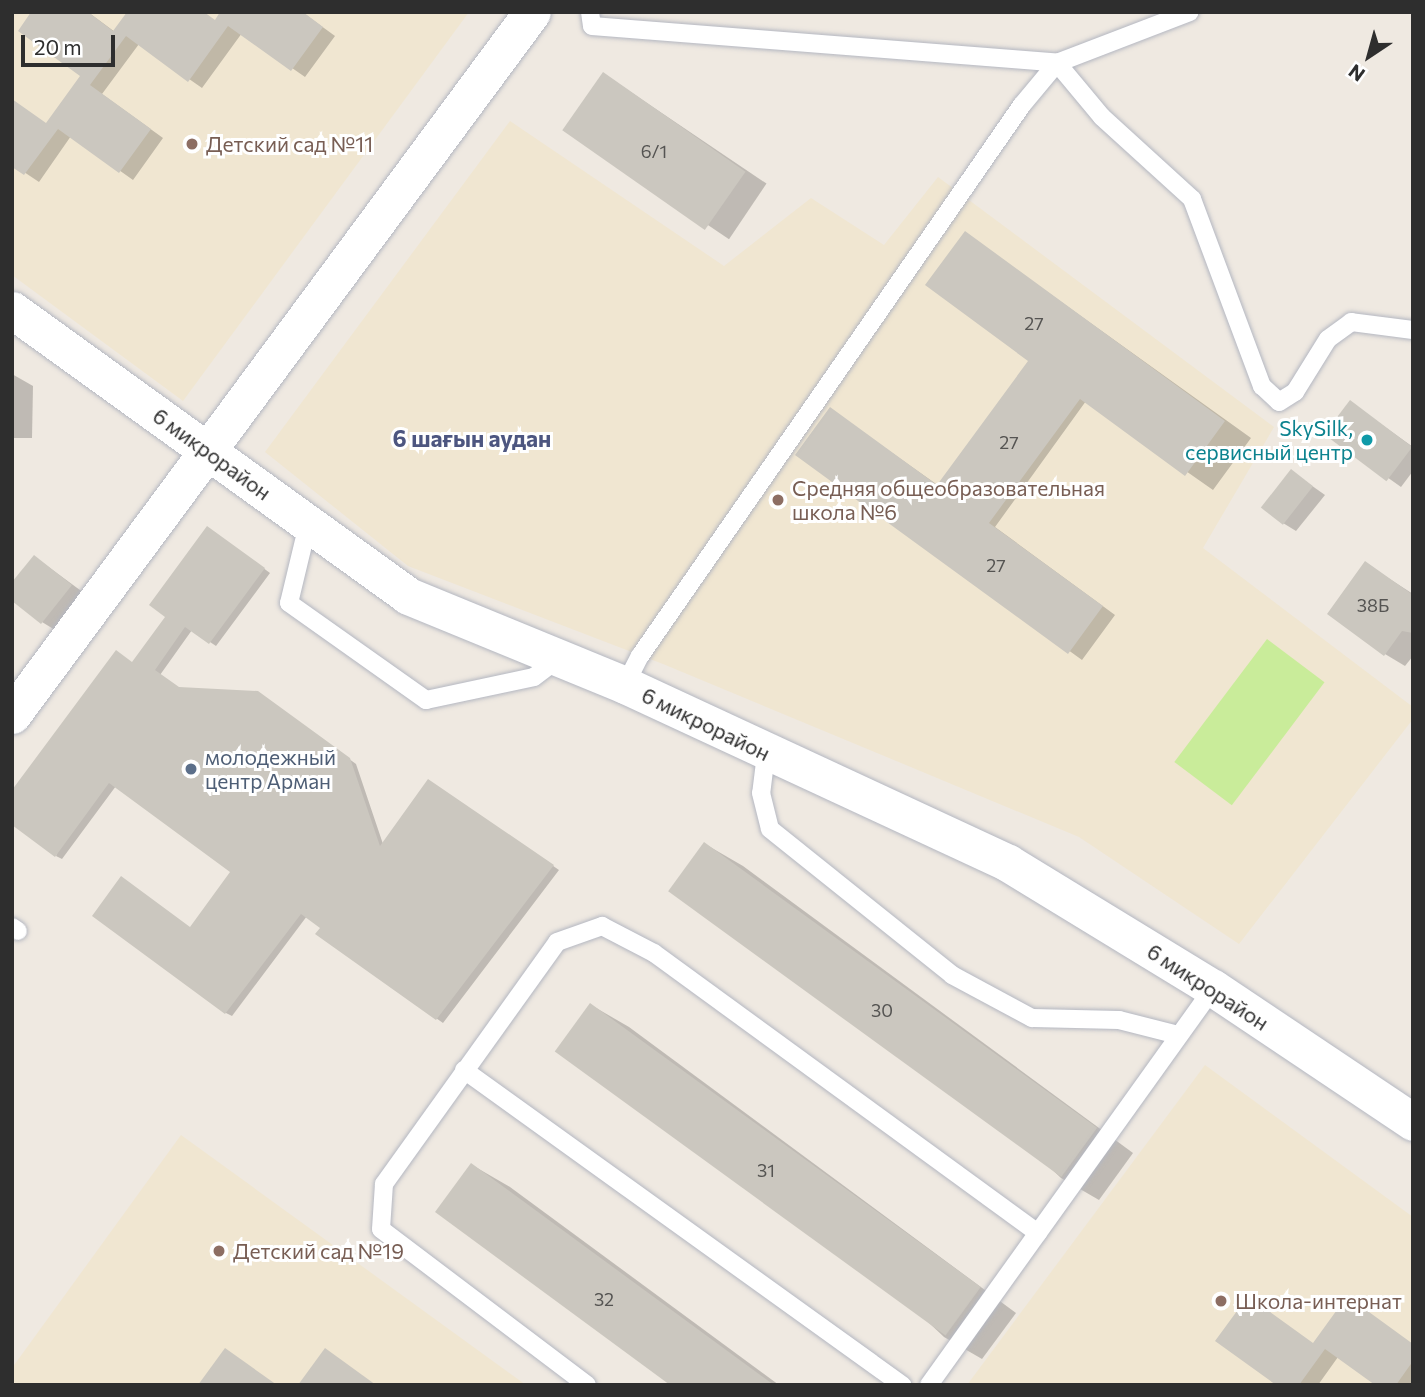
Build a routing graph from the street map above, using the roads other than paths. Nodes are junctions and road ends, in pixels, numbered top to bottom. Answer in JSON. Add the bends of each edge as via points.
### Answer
{"nodes":[{"id":1,"x":532,"y":12,"type":"edge"},
{"id":2,"x":590,"y":12,"type":"edge"},
{"id":3,"x":1190,"y":12,"type":"edge"},
{"id":4,"x":1057,"y":64,"type":"junction"},
{"id":5,"x":12,"y":310,"type":"edge"},
{"id":6,"x":1413,"y":330,"type":"edge"},
{"id":7,"x":205,"y":449,"type":"junction"},
{"id":8,"x":308,"y":524,"type":"junction"},
{"id":9,"x":559,"y":658,"type":"junction"},
{"id":10,"x":625,"y":685,"type":"junction"},
{"id":11,"x":12,"y":715,"type":"edge"},
{"id":12,"x":766,"y":754,"type":"junction"},
{"id":13,"x":1213,"y":988,"type":"junction"},
{"id":14,"x":1178,"y":1035,"type":"junction"},
{"id":15,"x":464,"y":1070,"type":"junction"},
{"id":16,"x":1413,"y":1122,"type":"edge"},
{"id":17,"x":1038,"y":1233,"type":"junction"},
{"id":18,"x":587,"y":1385,"type":"edge"},
{"id":19,"x":902,"y":1385,"type":"edge"},
{"id":20,"x":929,"y":1385,"type":"edge"}],
"edges":[{"from":1,"to":7,"type":"street"},
{"from":2,"to":4,"type":"lane","via":[[592,26]]},
{"from":3,"to":4,"type":"lane"},
{"from":4,"to":6,"type":"lane","via":[[1102,117],[1192,199],[1262,386],[1279,402],[1295,392],[1328,339],[1351,322]]},
{"from":4,"to":10,"type":"lane","via":[[952,204],[640,656]]},
{"from":5,"to":7,"type":"street","name":"6 микрорайон"},
{"from":7,"to":8,"type":"street","name":"6 микрорайон"},
{"from":7,"to":11,"type":"street"},
{"from":8,"to":9,"type":"street","name":"6 микрорайон","via":[[408,596]]},
{"from":8,"to":9,"type":"lane","via":[[289,603],[426,700],[534,677]]},
{"from":9,"to":10,"type":"street","name":"6 микрорайон"},
{"from":10,"to":12,"type":"street","name":"6 микрорайон"},
{"from":12,"to":13,"type":"street","name":"6 микрорайон","via":[[1008,863]]},
{"from":12,"to":14,"type":"lane","via":[[761,793],[770,829],[952,975],[1032,1018],[1119,1020]]},
{"from":13,"to":14,"type":"lane"},
{"from":13,"to":16,"type":"street","name":"6 микрорайон"},
{"from":14,"to":17,"type":"lane"},
{"from":15,"to":17,"type":"lane","via":[[557,942],[602,926],[654,953]]},
{"from":15,"to":18,"type":"lane","via":[[384,1184],[380,1229]]},
{"from":15,"to":19,"type":"lane"},
{"from":17,"to":20,"type":"lane"}]}
